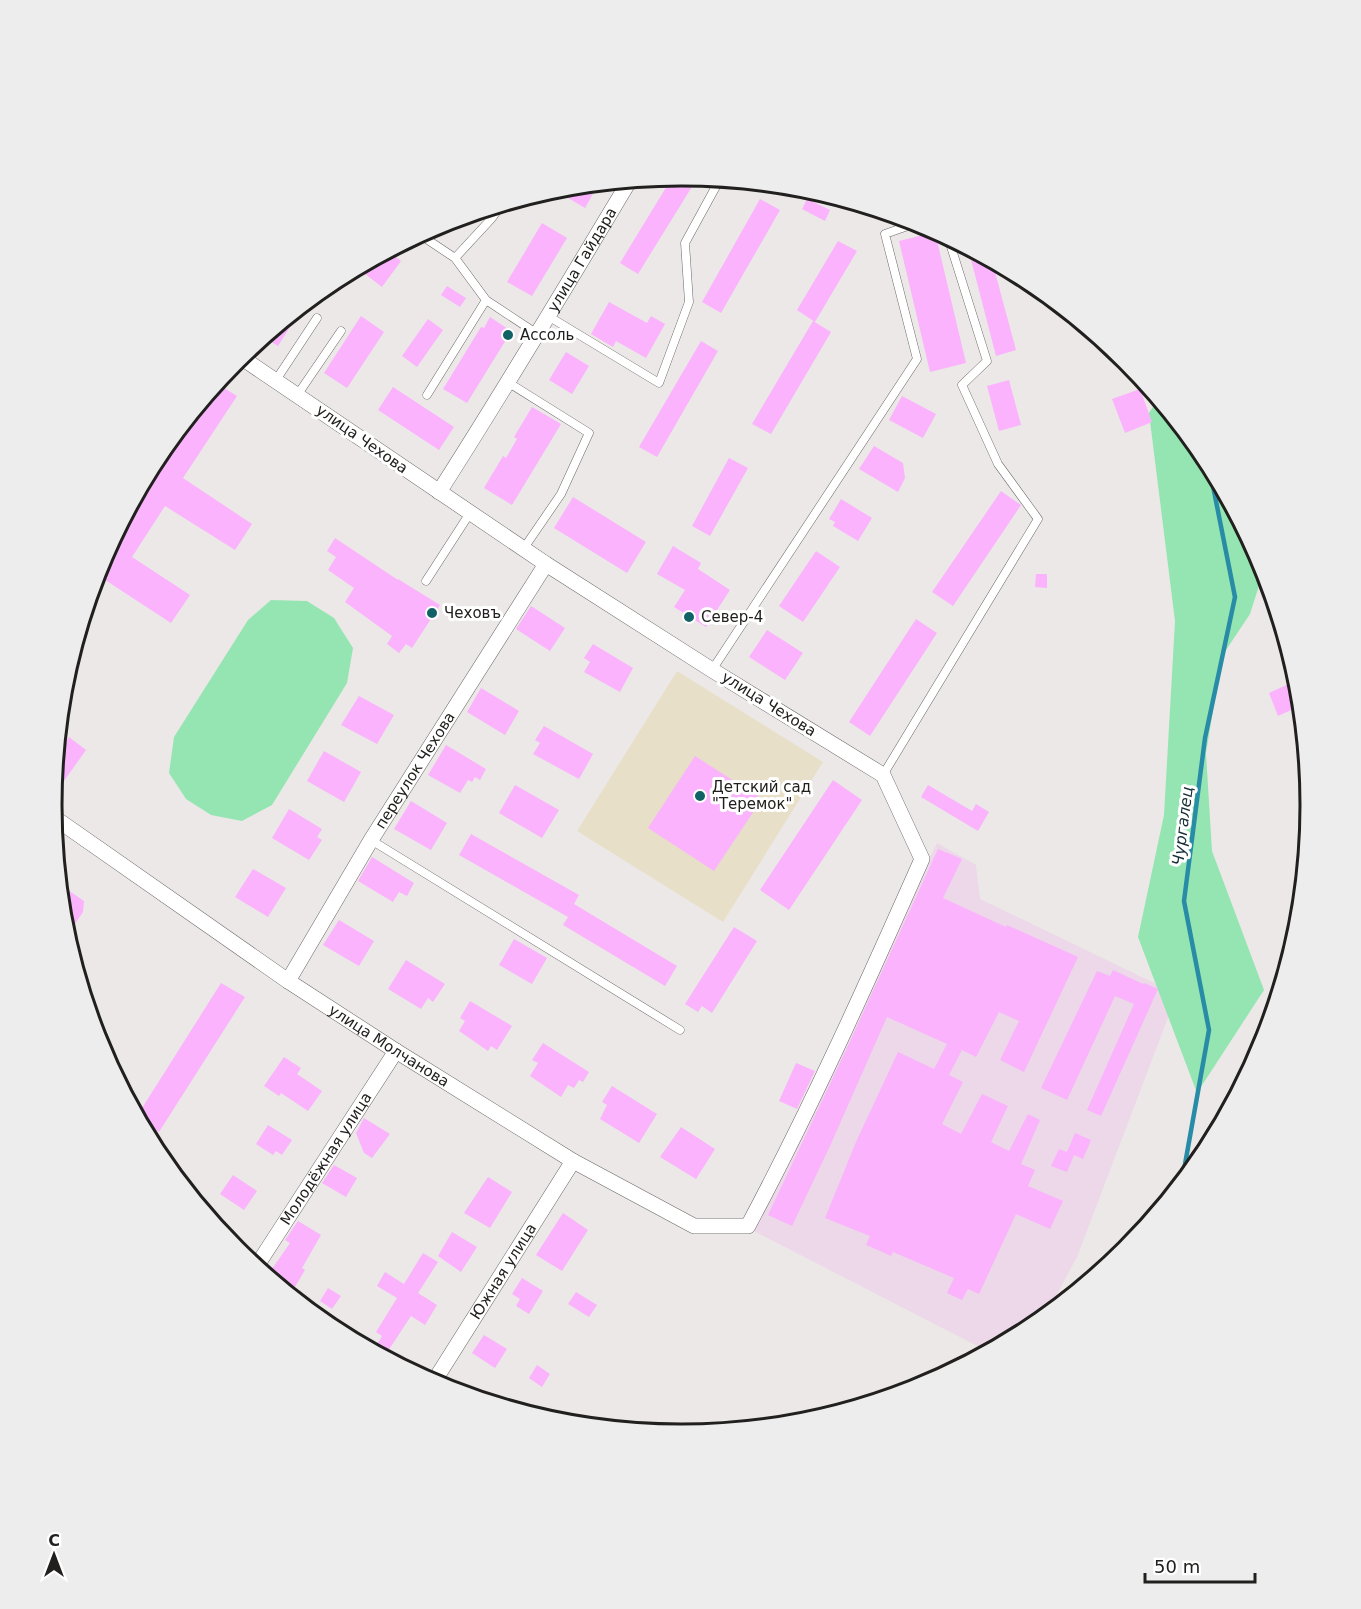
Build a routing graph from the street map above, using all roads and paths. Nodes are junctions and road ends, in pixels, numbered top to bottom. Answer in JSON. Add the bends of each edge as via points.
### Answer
{"nodes":[{"id":1,"x":716,"y":187,"type":"edge"},
{"id":2,"x":625,"y":189,"type":"edge"},
{"id":3,"x":495,"y":214,"type":"edge"},
{"id":4,"x":903,"y":228,"type":"edge"},
{"id":5,"x":428,"y":240,"type":"edge"},
{"id":6,"x":951,"y":248,"type":"edge"},
{"id":7,"x":455,"y":258,"type":"junction"},
{"id":8,"x":486,"y":300,"type":"junction"},
{"id":9,"x":548,"y":316,"type":"junction"},
{"id":10,"x":317,"y":318,"type":"dead end"},
{"id":11,"x":341,"y":331,"type":"dead end"},
{"id":12,"x":536,"y":333,"type":"junction"},
{"id":13,"x":248,"y":362,"type":"edge"},
{"id":14,"x":276,"y":380,"type":"junction"},
{"id":15,"x":509,"y":383,"type":"junction"},
{"id":16,"x":298,"y":394,"type":"junction"},
{"id":17,"x":427,"y":395,"type":"dead end"},
{"id":18,"x":439,"y":492,"type":"junction"},
{"id":19,"x":470,"y":513,"type":"junction"},
{"id":20,"x":524,"y":548,"type":"junction"},
{"id":21,"x":546,"y":564,"type":"junction"},
{"id":22,"x":426,"y":581,"type":"dead end"},
{"id":23,"x":712,"y":670,"type":"junction"},
{"id":24,"x":883,"y":775,"type":"junction"},
{"id":25,"x":62,"y":823,"type":"edge"},
{"id":26,"x":371,"y":840,"type":"junction"},
{"id":27,"x":288,"y":981,"type":"junction"},
{"id":28,"x":681,"y":1030,"type":"dead end"},
{"id":29,"x":396,"y":1051,"type":"junction"},
{"id":30,"x":573,"y":1161,"type":"junction"},
{"id":31,"x":261,"y":1259,"type":"edge"},
{"id":32,"x":439,"y":1374,"type":"edge"}],
"edges":[{"from":1,"to":9,"type":"lane","via":[[684,243],[689,302],[659,383]]},
{"from":2,"to":9,"type":"street","name":"улица Гайдара"},
{"from":3,"to":7,"type":"lane"},
{"from":4,"to":23,"type":"lane","via":[[885,234],[917,359]]},
{"from":5,"to":7,"type":"lane"},
{"from":6,"to":24,"type":"lane","via":[[987,361],[962,385],[998,464],[1038,519]]},
{"from":7,"to":8,"type":"lane"},
{"from":8,"to":12,"type":"lane"},
{"from":8,"to":17,"type":"lane"},
{"from":9,"to":12,"type":"street","name":"улица Гайдара"},
{"from":10,"to":14,"type":"lane"},
{"from":11,"to":16,"type":"lane"},
{"from":12,"to":15,"type":"street","name":"улица Гайдара"},
{"from":13,"to":14,"type":"street","name":"улица Чехова"},
{"from":14,"to":16,"type":"street","name":"улица Чехова"},
{"from":15,"to":18,"type":"street","name":"улица Гайдара"},
{"from":15,"to":20,"type":"lane","via":[[589,433],[561,494]]},
{"from":16,"to":18,"type":"street","name":"улица Чехова"},
{"from":18,"to":19,"type":"street","name":"улица Чехова"},
{"from":19,"to":20,"type":"street","name":"улица Чехова"},
{"from":19,"to":22,"type":"lane"},
{"from":20,"to":21,"type":"street","name":"улица Чехова"},
{"from":21,"to":23,"type":"street","name":"улица Чехова"},
{"from":21,"to":26,"type":"street","name":"переулок Чехова"},
{"from":23,"to":24,"type":"street","name":"улица Чехова"},
{"from":24,"to":30,"type":"street","name":"улица Молчанова","via":[[922,859],[835,1054],[748,1226],[694,1226]]},
{"from":25,"to":27,"type":"street","name":"улица Молчанова"},
{"from":26,"to":27,"type":"street","name":"переулок Чехова"},
{"from":26,"to":28,"type":"lane"},
{"from":27,"to":29,"type":"street","name":"улица Молчанова"},
{"from":29,"to":30,"type":"street","name":"улица Молчанова"},
{"from":29,"to":31,"type":"street","name":"Молодёжная улица"},
{"from":30,"to":32,"type":"street","name":"Южная улица"}]}
